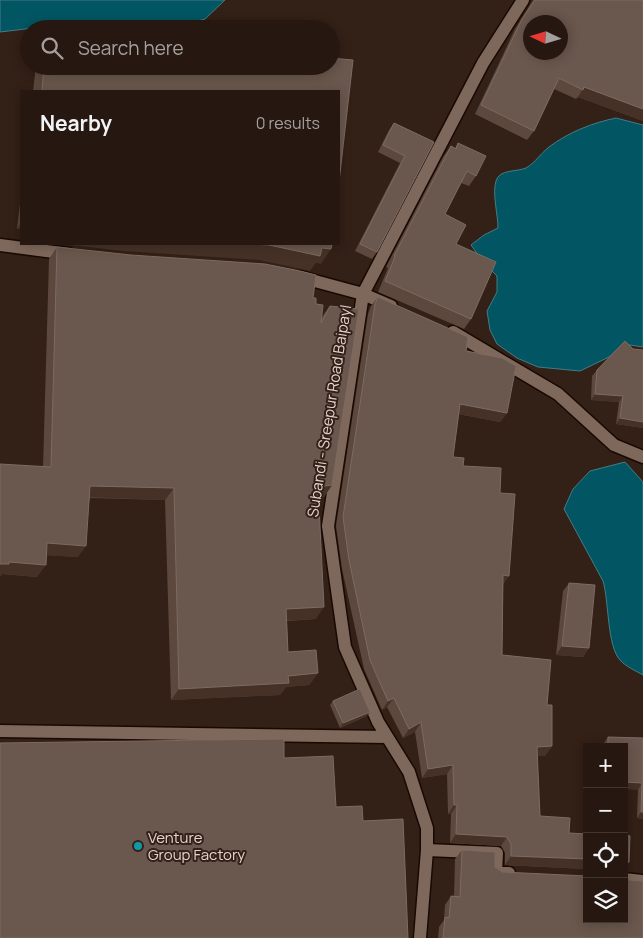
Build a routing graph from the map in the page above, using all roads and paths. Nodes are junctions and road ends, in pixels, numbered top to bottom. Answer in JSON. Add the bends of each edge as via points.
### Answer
{"nodes":[{"id":1,"x":523,"y":0,"type":"edge"},
{"id":2,"x":0,"y":245,"type":"edge"},
{"id":3,"x":85,"y":255,"type":"edge"},
{"id":4,"x":285,"y":273,"type":"edge"},
{"id":5,"x":363,"y":294,"type":"junction"},
{"id":6,"x":406,"y":312,"type":"edge"},
{"id":7,"x":440,"y":327,"type":"edge"},
{"id":8,"x":643,"y":457,"type":"edge"},
{"id":9,"x":0,"y":731,"type":"edge"},
{"id":10,"x":387,"y":737,"type":"junction"},
{"id":11,"x":427,"y":850,"type":"junction"},
{"id":12,"x":524,"y":874,"type":"edge"},
{"id":13,"x":628,"y":879,"type":"edge"},
{"id":14,"x":643,"y":880,"type":"edge"},
{"id":15,"x":420,"y":938,"type":"edge"}],
"edges":[{"from":1,"to":5,"type":"street","name":"Subandi - Sreepur Road Baipayl","via":[[483,63]]},
{"from":2,"to":3,"type":"street"},
{"from":4,"to":5,"type":"street"},
{"from":5,"to":6,"type":"street"},
{"from":5,"to":10,"type":"street","name":"Subandi - Sreepur Road Baipayl","via":[[328,526],[345,648]]},
{"from":7,"to":8,"type":"street","via":[[558,394],[614,445]]},
{"from":9,"to":10,"type":"street"},
{"from":10,"to":11,"type":"street","name":"Subandi - Sreepur Road Baipayl","via":[[410,772],[427,828]]},
{"from":11,"to":12,"type":"street","via":[[497,853],[496,873]]},
{"from":11,"to":15,"type":"street","name":"Subandi - Sreepur Road Baipayl"},
{"from":13,"to":14,"type":"street"}]}
